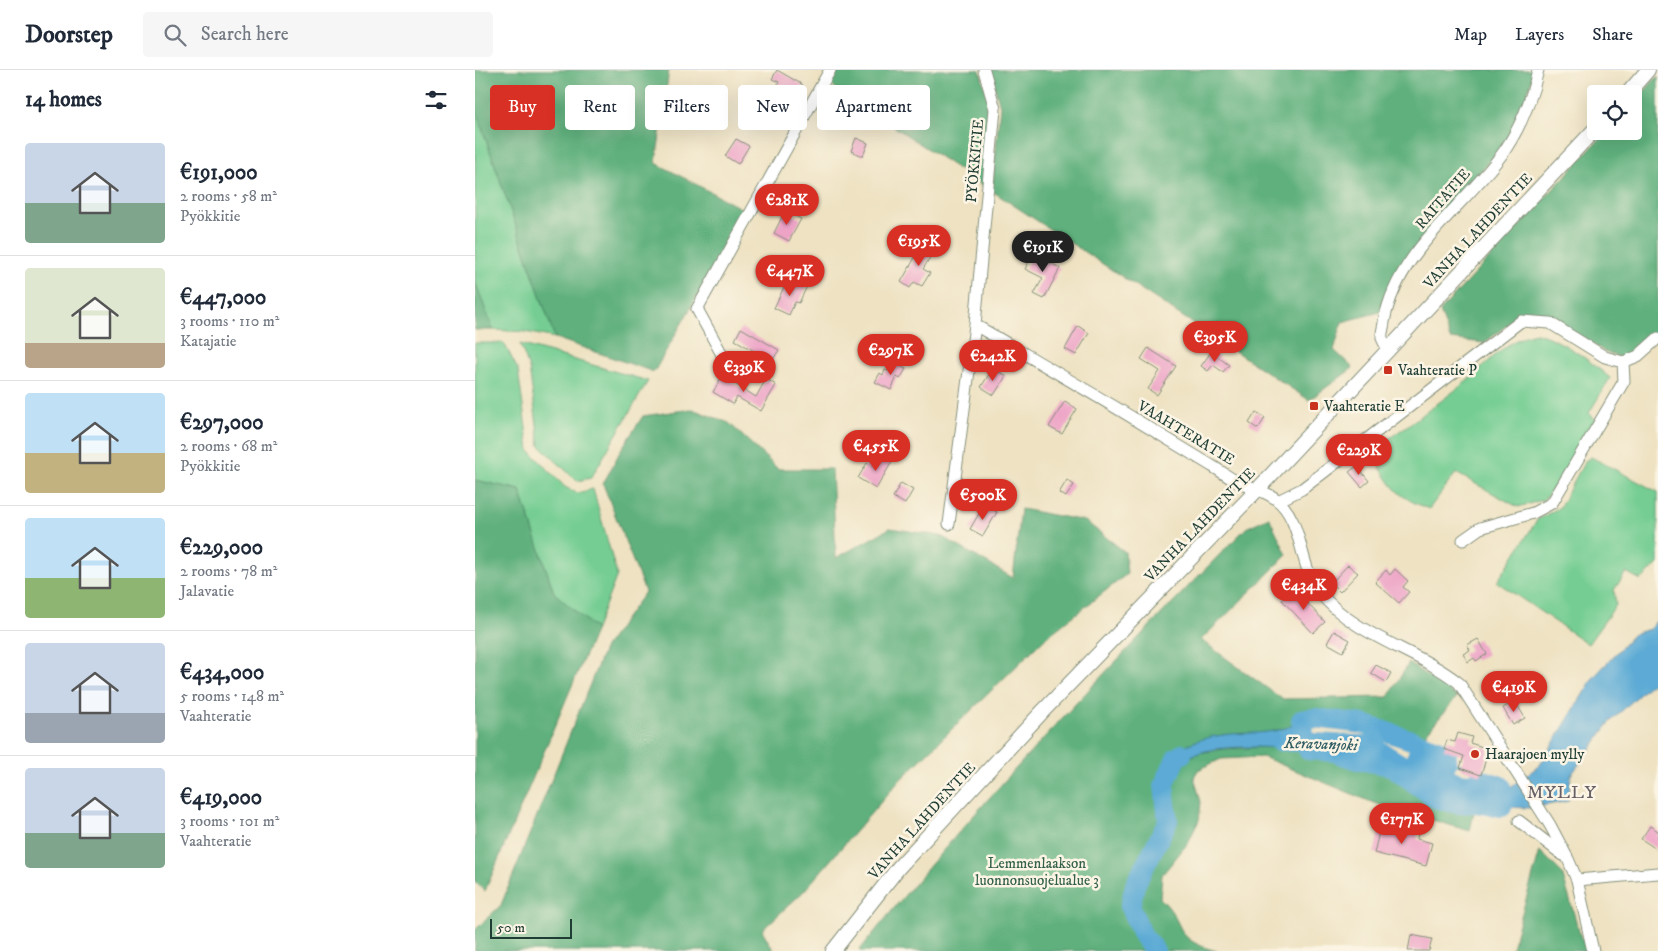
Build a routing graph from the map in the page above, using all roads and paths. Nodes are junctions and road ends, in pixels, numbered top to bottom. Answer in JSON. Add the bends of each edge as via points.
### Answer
{"nodes":[{"id":1,"x":830,"y":70,"type":"edge"},
{"id":2,"x":985,"y":70,"type":"edge"},
{"id":3,"x":1538,"y":70,"type":"edge"},
{"id":4,"x":1648,"y":70,"type":"edge"},
{"id":5,"x":1635,"y":85,"type":"edge"},
{"id":6,"x":1587,"y":138,"type":"edge"},
{"id":7,"x":975,"y":325,"type":"junction"},
{"id":8,"x":1658,"y":338,"type":"edge"},
{"id":9,"x":1389,"y":350,"type":"junction"},
{"id":10,"x":1623,"y":362,"type":"junction"},
{"id":11,"x":730,"y":369,"type":"dead end"},
{"id":12,"x":1257,"y":490,"type":"junction"},
{"id":13,"x":1279,"y":501,"type":"junction"},
{"id":14,"x":949,"y":524,"type":"dead end"},
{"id":15,"x":1463,"y":540,"type":"dead end"},
{"id":16,"x":1519,"y":821,"type":"dead end"},
{"id":17,"x":1568,"y":859,"type":"junction"},
{"id":18,"x":1658,"y":873,"type":"edge"},
{"id":19,"x":1577,"y":880,"type":"junction"},
{"id":20,"x":833,"y":951,"type":"edge"},
{"id":21,"x":1593,"y":951,"type":"edge"}],
"edges":[{"from":1,"to":11,"type":"street","via":[[697,309]]},
{"from":2,"to":7,"type":"street","name":"PYÖKKITIE","via":[[995,109]]},
{"from":3,"to":9,"type":"street","name":"RAITATIE","via":[[1534,90],[1504,150],[1423,244],[1396,286],[1382,337]]},
{"from":4,"to":5,"type":"main road"},
{"from":6,"to":9,"type":"main road","name":"VANHA LAHDENTIE"},
{"from":7,"to":12,"type":"street","name":"VAAHTERATIE","via":[[1236,481]]},
{"from":7,"to":14,"type":"street","name":"PYÖKKITIE"},
{"from":8,"to":10,"type":"street","via":[[1638,356]]},
{"from":9,"to":12,"type":"main road","name":"VANHA LAHDENTIE"},
{"from":10,"to":13,"type":"street","via":[[1605,357],[1550,323],[1521,321],[1302,489]]},
{"from":10,"to":15,"type":"street","via":[[1624,382],[1551,502],[1533,513],[1480,528]]},
{"from":12,"to":13,"type":"street","name":"VAAHTERATIE"},
{"from":12,"to":20,"type":"main road","name":"VANHA LAHDENTIE","via":[[1043,711],[919,846]]},
{"from":13,"to":17,"type":"street","via":[[1292,522],[1308,574],[1320,593],[1363,629],[1447,673],[1459,683],[1516,769]]},
{"from":16,"to":17,"type":"street"},
{"from":17,"to":19,"type":"street"},
{"from":18,"to":19,"type":"street"},
{"from":19,"to":21,"type":"street"}]}
